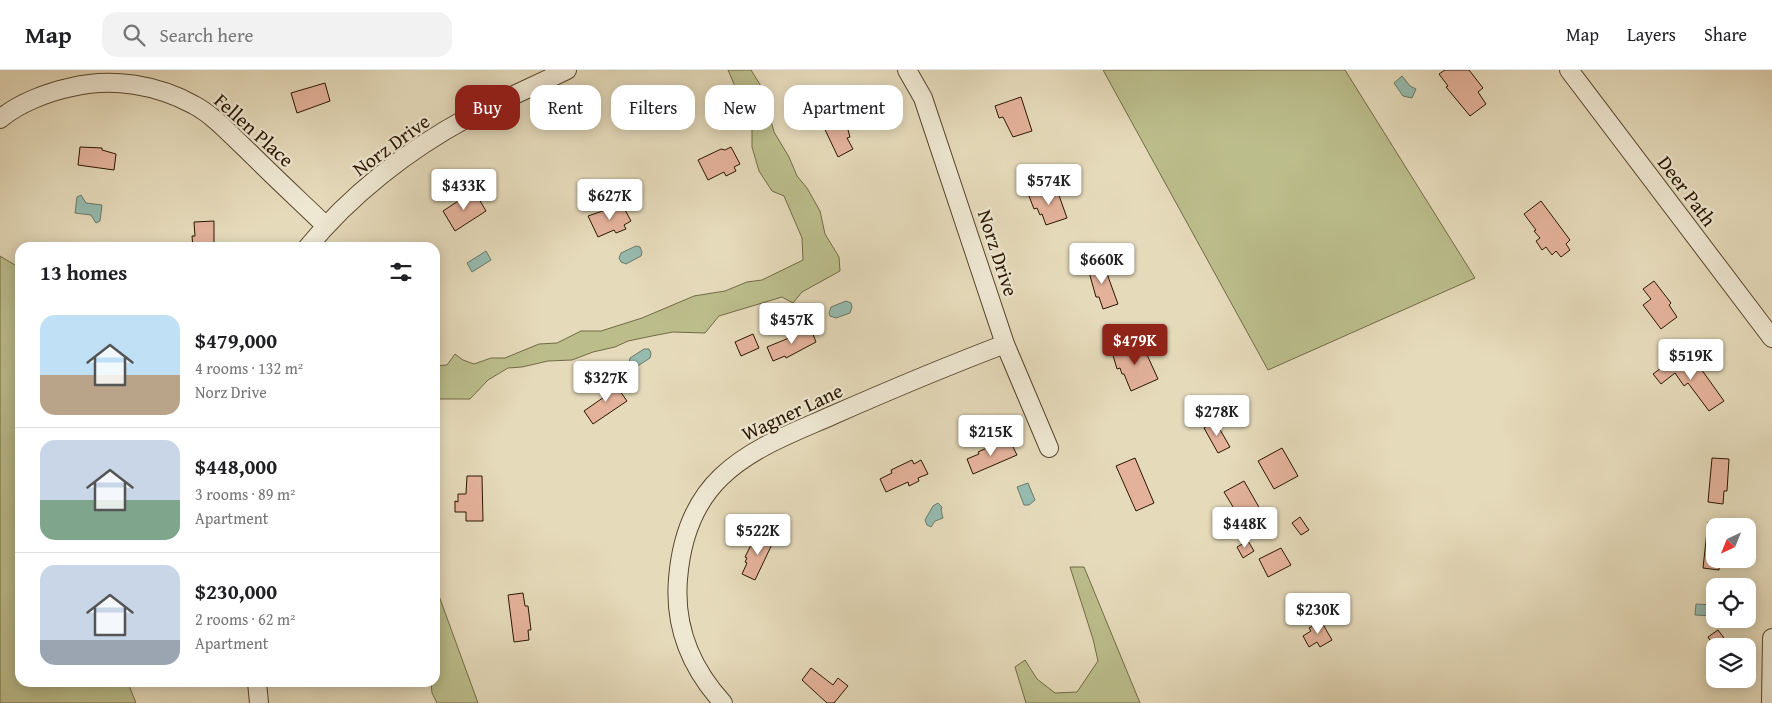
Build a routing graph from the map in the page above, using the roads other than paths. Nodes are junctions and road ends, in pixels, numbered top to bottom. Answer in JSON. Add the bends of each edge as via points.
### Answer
{"nodes":[{"id":1,"x":567,"y":70,"type":"edge"},
{"id":2,"x":907,"y":70,"type":"edge"},
{"id":3,"x":1569,"y":70,"type":"edge"},
{"id":4,"x":0,"y":119,"type":"edge"},
{"id":5,"x":325,"y":226,"type":"junction"},
{"id":6,"x":313,"y":242,"type":"edge"},
{"id":7,"x":1772,"y":338,"type":"edge"},
{"id":8,"x":1005,"y":344,"type":"junction"},
{"id":9,"x":1049,"y":448,"type":"dead end"},
{"id":10,"x":1772,"y":638,"type":"edge"},
{"id":11,"x":258,"y":687,"type":"edge"},
{"id":12,"x":260,"y":703,"type":"edge"},
{"id":13,"x":723,"y":703,"type":"edge"},
{"id":14,"x":1771,"y":703,"type":"edge"}],
"edges":[{"from":1,"to":5,"type":"street","name":"Norz Drive","via":[[466,119],[421,146]]},
{"from":2,"to":8,"type":"street","name":"Norz Drive","via":[[935,129]]},
{"from":3,"to":7,"type":"street","name":"Deer Path"},
{"from":4,"to":5,"type":"street","name":"Fellen Place","via":[[32,100],[86,83],[140,86],[165,92],[195,105],[217,122]]},
{"from":5,"to":6,"type":"street","name":"Norz Drive"},
{"from":8,"to":9,"type":"street","name":"Norz Drive"},
{"from":8,"to":13,"type":"street","name":"Wagner Lane","via":[[775,441],[742,459],[708,491],[691,520],[680,554],[676,595],[679,622],[688,651],[704,680]]},
{"from":10,"to":14,"type":"street"},
{"from":11,"to":12,"type":"street"}]}
